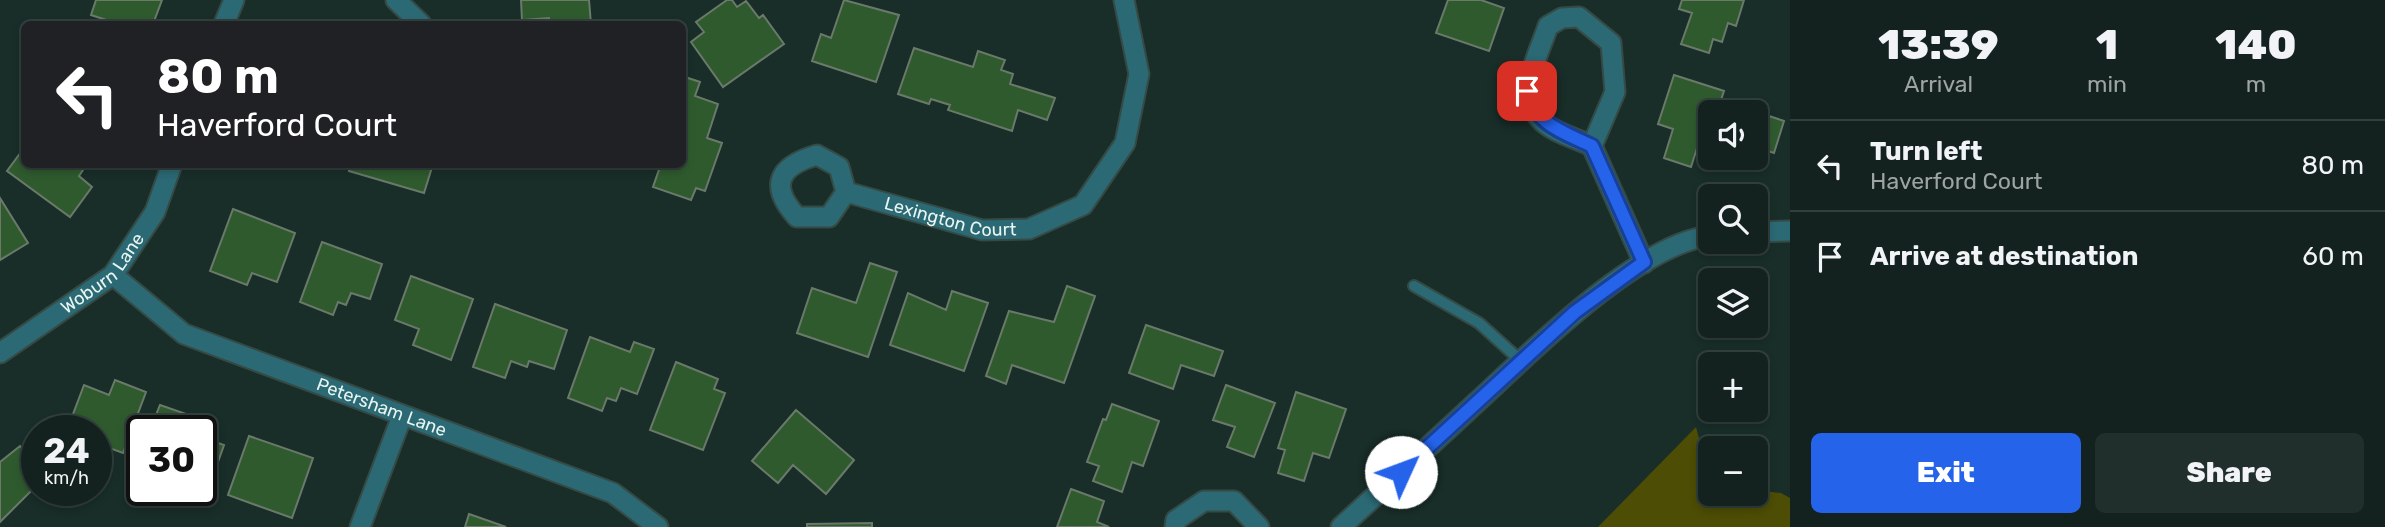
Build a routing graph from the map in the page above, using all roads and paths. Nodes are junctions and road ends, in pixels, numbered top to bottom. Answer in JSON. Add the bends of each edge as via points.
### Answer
{"nodes":[{"id":1,"x":234,"y":0,"type":"edge"},
{"id":2,"x":396,"y":0,"type":"edge"},
{"id":3,"x":1125,"y":0,"type":"edge"},
{"id":4,"x":225,"y":21,"type":"edge"},
{"id":5,"x":418,"y":21,"type":"edge"},
{"id":6,"x":1592,"y":146,"type":"junction"},
{"id":7,"x":171,"y":168,"type":"edge"},
{"id":8,"x":846,"y":192,"type":"dead end"},
{"id":9,"x":1768,"y":232,"type":"edge"},
{"id":10,"x":1790,"y":232,"type":"edge"},
{"id":11,"x":1698,"y":237,"type":"edge"},
{"id":12,"x":1644,"y":262,"type":"junction"},
{"id":13,"x":113,"y":275,"type":"junction"},
{"id":14,"x":1414,"y":286,"type":"dead end"},
{"id":15,"x":0,"y":353,"type":"edge"},
{"id":16,"x":1521,"y":361,"type":"junction"},
{"id":17,"x":402,"y":416,"type":"junction"},
{"id":18,"x":360,"y":527,"type":"edge"},
{"id":19,"x":658,"y":527,"type":"edge"},
{"id":20,"x":1175,"y":527,"type":"edge"},
{"id":21,"x":1259,"y":527,"type":"edge"},
{"id":22,"x":1341,"y":527,"type":"edge"}],
"edges":[{"from":1,"to":4,"type":"street"},
{"from":2,"to":5,"type":"street"},
{"from":3,"to":8,"type":"street","name":"Lexington Court","via":[[1139,74],[1125,143],[1083,205],[1028,229],[982,230]]},
{"from":6,"to":6,"type":"street","via":[[1615,92],[1611,43],[1579,17],[1562,18],[1548,26],[1527,91],[1530,104],[1544,123]]},
{"from":6,"to":12,"type":"street"},
{"from":7,"to":13,"type":"street","name":"Woburn Lane","via":[[155,212]]},
{"from":9,"to":10,"type":"street"},
{"from":11,"to":12,"type":"street"},
{"from":12,"to":16,"type":"street","via":[[1575,312]]},
{"from":13,"to":15,"type":"street","name":"Woburn Lane"},
{"from":13,"to":17,"type":"street","name":"Petersham Lane","via":[[184,334]]},
{"from":14,"to":16,"type":"lane","via":[[1479,323]]},
{"from":16,"to":22,"type":"street"},
{"from":17,"to":18,"type":"street"},
{"from":17,"to":19,"type":"street","name":"Petersham Lane","via":[[613,493]]},
{"from":20,"to":21,"type":"street","via":[[1176,520],[1204,501],[1234,501]]}]}
